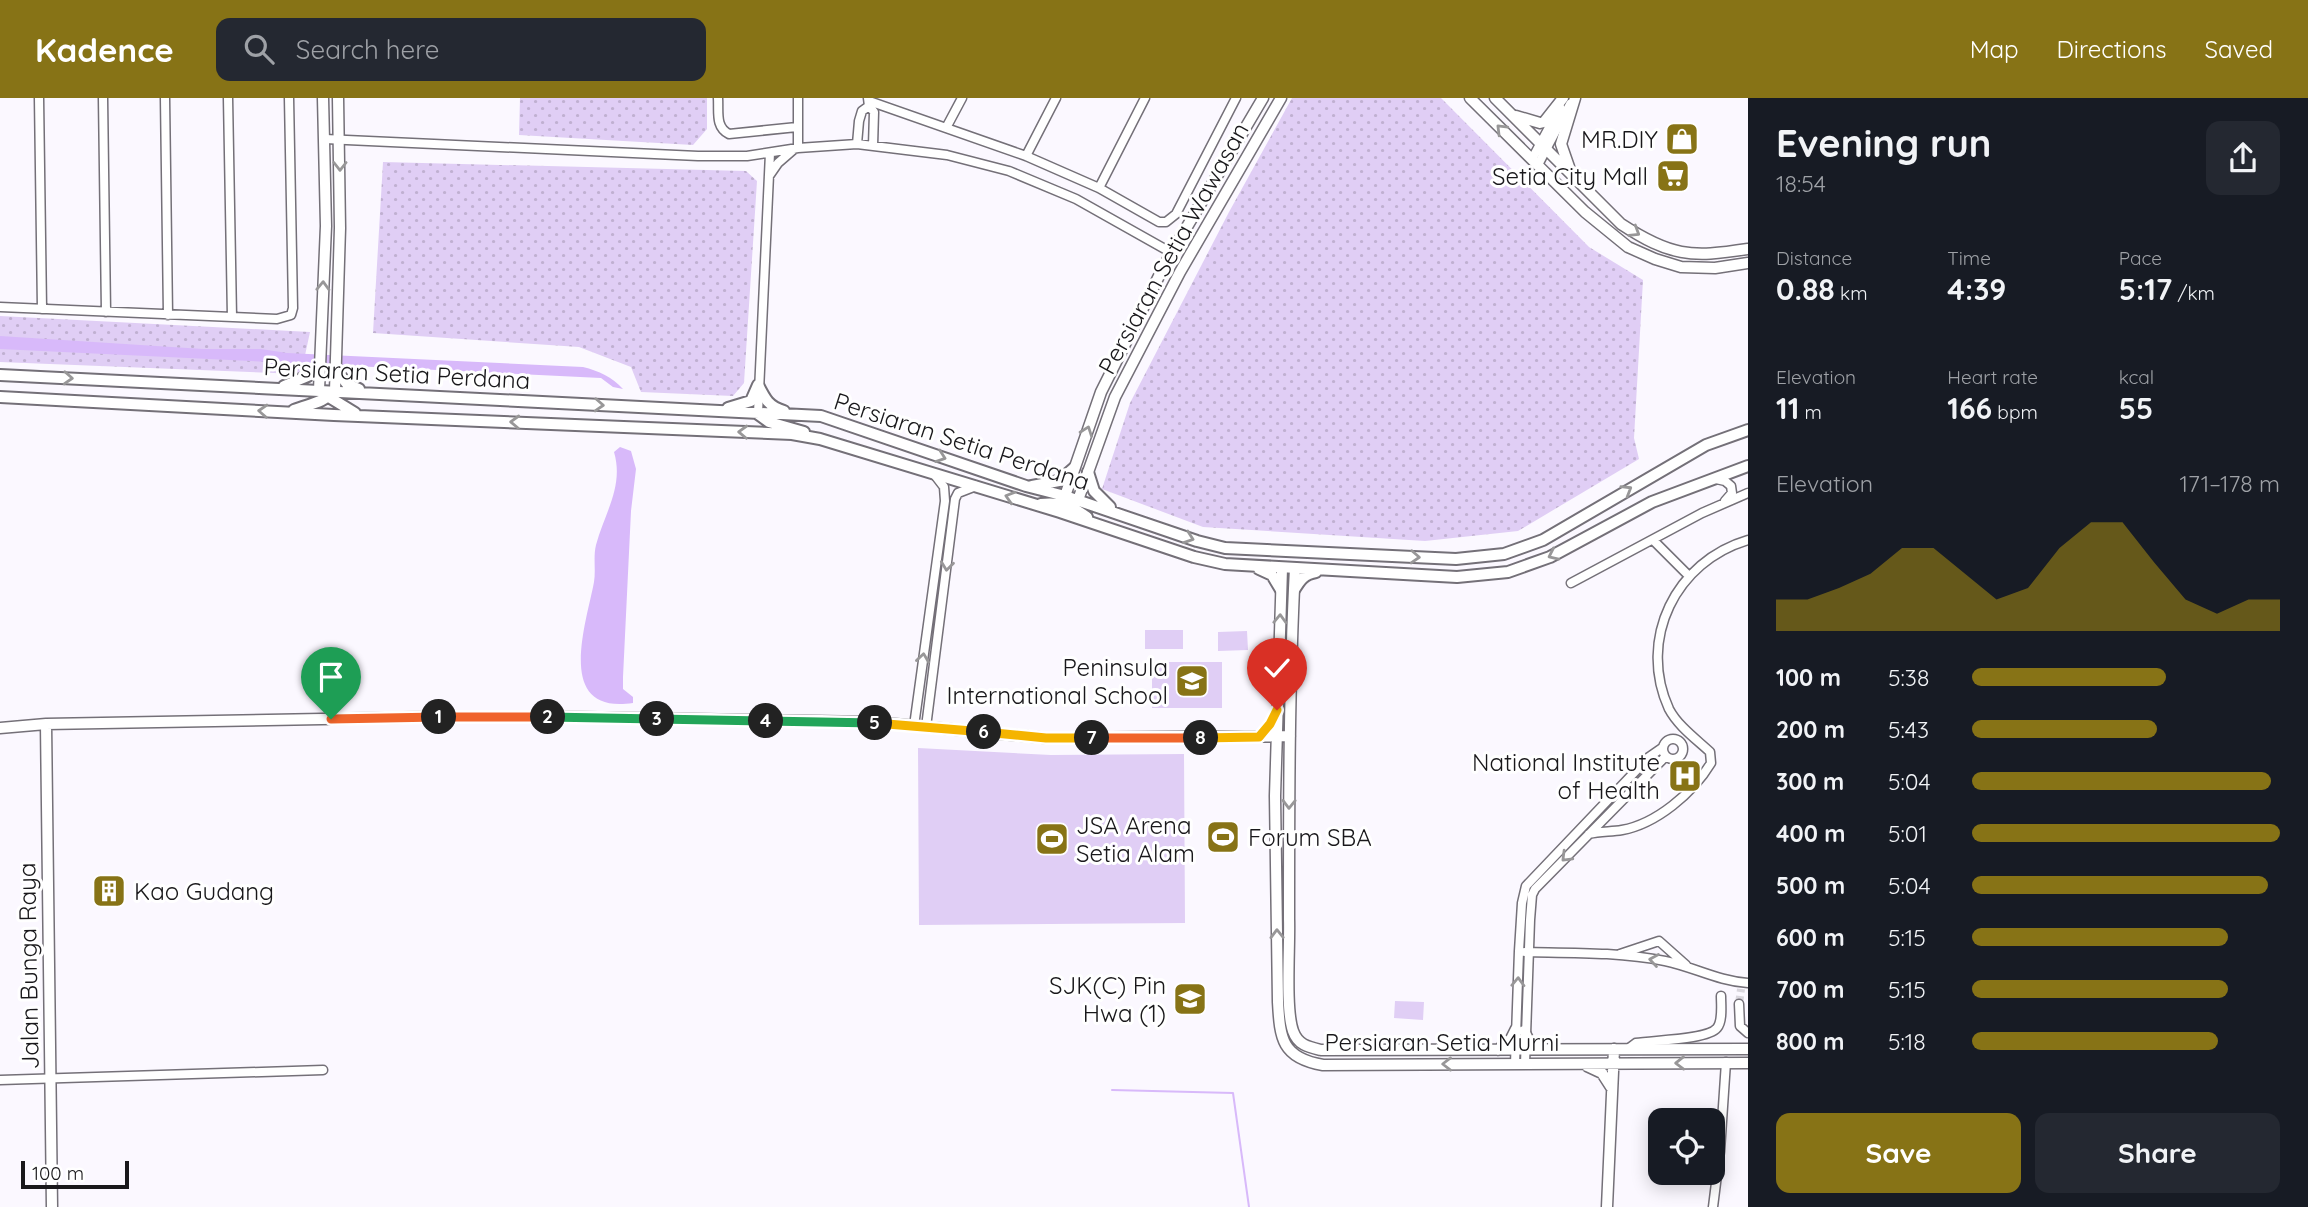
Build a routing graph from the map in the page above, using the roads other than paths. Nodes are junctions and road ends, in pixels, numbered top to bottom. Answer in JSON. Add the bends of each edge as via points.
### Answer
{"nodes":[{"id":1,"x":39,"y":98,"type":"edge"},
{"id":2,"x":103,"y":98,"type":"edge"},
{"id":3,"x":165,"y":98,"type":"edge"},
{"id":4,"x":228,"y":98,"type":"edge"},
{"id":5,"x":289,"y":98,"type":"edge"},
{"id":6,"x":323,"y":98,"type":"edge"},
{"id":7,"x":338,"y":98,"type":"edge"},
{"id":8,"x":718,"y":98,"type":"edge"},
{"id":9,"x":797,"y":98,"type":"edge"},
{"id":10,"x":962,"y":98,"type":"edge"},
{"id":11,"x":1056,"y":98,"type":"edge"},
{"id":12,"x":1145,"y":98,"type":"edge"},
{"id":13,"x":1236,"y":98,"type":"edge"},
{"id":14,"x":1263,"y":98,"type":"edge"},
{"id":15,"x":1281,"y":98,"type":"edge"},
{"id":16,"x":1471,"y":98,"type":"edge"},
{"id":17,"x":1495,"y":98,"type":"edge"},
{"id":18,"x":1563,"y":98,"type":"edge"},
{"id":19,"x":1574,"y":98,"type":"edge"},
{"id":20,"x":869,"y":101,"type":"edge"},
{"id":21,"x":1512,"y":115,"type":"junction"},
{"id":22,"x":797,"y":127,"type":"junction"},
{"id":23,"x":946,"y":128,"type":"junction"},
{"id":24,"x":325,"y":139,"type":"junction"},
{"id":25,"x":340,"y":139,"type":"junction"},
{"id":26,"x":857,"y":144,"type":"junction"},
{"id":27,"x":873,"y":146,"type":"junction"},
{"id":28,"x":1543,"y":146,"type":"junction"},
{"id":29,"x":797,"y":148,"type":"junction"},
{"id":30,"x":770,"y":153,"type":"junction"},
{"id":31,"x":752,"y":155,"type":"junction"},
{"id":32,"x":1026,"y":156,"type":"junction"},
{"id":33,"x":1535,"y":162,"type":"junction"},
{"id":34,"x":1571,"y":173,"type":"junction"},
{"id":35,"x":769,"y":176,"type":"junction"},
{"id":36,"x":1099,"y":188,"type":"junction"},
{"id":37,"x":1193,"y":249,"type":"junction"},
{"id":38,"x":1748,"y":249,"type":"edge"},
{"id":39,"x":1172,"y":253,"type":"junction"},
{"id":40,"x":1748,"y":263,"type":"edge"},
{"id":41,"x":1178,"y":275,"type":"junction"},
{"id":42,"x":0,"y":307,"type":"edge"},
{"id":43,"x":42,"y":309,"type":"junction"},
{"id":44,"x":106,"y":312,"type":"junction"},
{"id":45,"x":168,"y":315,"type":"junction"},
{"id":46,"x":232,"y":317,"type":"junction"},
{"id":47,"x":320,"y":366,"type":"junction"},
{"id":48,"x":335,"y":368,"type":"junction"},
{"id":49,"x":0,"y":375,"type":"edge"},
{"id":50,"x":758,"y":385,"type":"junction"},
{"id":51,"x":278,"y":388,"type":"junction"},
{"id":52,"x":368,"y":392,"type":"junction"},
{"id":53,"x":327,"y":393,"type":"junction"},
{"id":54,"x":0,"y":397,"type":"edge"},
{"id":55,"x":715,"y":411,"type":"junction"},
{"id":56,"x":289,"y":412,"type":"junction"},
{"id":57,"x":758,"y":413,"type":"junction"},
{"id":58,"x":799,"y":415,"type":"junction"},
{"id":59,"x":361,"y":416,"type":"junction"},
{"id":60,"x":1748,"y":430,"type":"edge"},
{"id":61,"x":816,"y":438,"type":"junction"},
{"id":62,"x":1748,"y":466,"type":"edge"},
{"id":63,"x":1074,"y":468,"type":"junction"},
{"id":64,"x":1088,"y":472,"type":"junction"},
{"id":65,"x":934,"y":474,"type":"junction"},
{"id":66,"x":1710,"y":479,"type":"junction"},
{"id":67,"x":976,"y":486,"type":"junction"},
{"id":68,"x":1026,"y":486,"type":"junction"},
{"id":69,"x":1748,"y":493,"type":"edge"},
{"id":70,"x":1071,"y":500,"type":"junction"},
{"id":71,"x":1723,"y":503,"type":"junction"},
{"id":72,"x":1036,"y":505,"type":"junction"},
{"id":73,"x":1125,"y":515,"type":"junction"},
{"id":74,"x":1098,"y":525,"type":"junction"},
{"id":75,"x":1653,"y":540,"type":"junction"},
{"id":76,"x":1748,"y":540,"type":"edge"},
{"id":77,"x":1262,"y":550,"type":"junction"},
{"id":78,"x":1315,"y":552,"type":"junction"},
{"id":79,"x":1288,"y":565,"type":"junction"},
{"id":80,"x":1253,"y":566,"type":"junction"},
{"id":81,"x":1333,"y":570,"type":"junction"},
{"id":82,"x":1689,"y":576,"type":"junction"},
{"id":83,"x":1571,"y":583,"type":"dead end"},
{"id":84,"x":1281,"y":590,"type":"junction"},
{"id":85,"x":1294,"y":590,"type":"junction"},
{"id":86,"x":1277,"y":710,"type":"junction"},
{"id":87,"x":46,"y":724,"type":"junction"},
{"id":88,"x":914,"y":726,"type":"junction"},
{"id":89,"x":0,"y":727,"type":"edge"},
{"id":90,"x":926,"y":727,"type":"junction"},
{"id":91,"x":1276,"y":736,"type":"junction"},
{"id":92,"x":1290,"y":736,"type":"junction"},
{"id":93,"x":1259,"y":737,"type":"junction"},
{"id":94,"x":1276,"y":758,"type":"junction"},
{"id":95,"x":1615,"y":808,"type":"junction"},
{"id":96,"x":1618,"y":831,"type":"junction"},
{"id":97,"x":1589,"y":834,"type":"junction"},
{"id":98,"x":1519,"y":951,"type":"junction"},
{"id":99,"x":1529,"y":952,"type":"junction"},
{"id":100,"x":1618,"y":955,"type":"junction"},
{"id":101,"x":1688,"y":967,"type":"junction"},
{"id":102,"x":1744,"y":985,"type":"edge"},
{"id":103,"x":1722,"y":988,"type":"junction"},
{"id":104,"x":1739,"y":1004,"type":"tunnel mouth"},
{"id":105,"x":1520,"y":1030,"type":"junction"},
{"id":106,"x":1748,"y":1033,"type":"edge"},
{"id":107,"x":1614,"y":1049,"type":"junction"},
{"id":108,"x":1628,"y":1049,"type":"junction"},
{"id":109,"x":1748,"y":1049,"type":"edge"},
{"id":110,"x":1497,"y":1050,"type":"junction"},
{"id":111,"x":1520,"y":1050,"type":"junction"},
{"id":112,"x":1547,"y":1050,"type":"junction"},
{"id":113,"x":1726,"y":1062,"type":"junction"},
{"id":114,"x":1579,"y":1063,"type":"junction"},
{"id":115,"x":1647,"y":1063,"type":"junction"},
{"id":116,"x":1748,"y":1063,"type":"edge"},
{"id":117,"x":1520,"y":1064,"type":"junction"},
{"id":118,"x":1613,"y":1064,"type":"junction"},
{"id":119,"x":323,"y":1070,"type":"dead end"},
{"id":120,"x":50,"y":1079,"type":"junction"},
{"id":121,"x":0,"y":1080,"type":"edge"},
{"id":122,"x":1612,"y":1088,"type":"junction"},
{"id":123,"x":52,"y":1207,"type":"edge"},
{"id":124,"x":1607,"y":1207,"type":"edge"},
{"id":125,"x":1713,"y":1207,"type":"edge"}],
"edges":[{"from":1,"to":43,"type":"street"},
{"from":2,"to":44,"type":"street"},
{"from":3,"to":45,"type":"street"},
{"from":4,"to":46,"type":"street"},
{"from":5,"to":46,"type":"street","via":[[293,308],[285,319]]},
{"from":6,"to":24,"type":"street"},
{"from":7,"to":25,"type":"street"},
{"from":8,"to":22,"type":"street","via":[[719,125],[729,134]]},
{"from":9,"to":22,"type":"street"},
{"from":10,"to":23,"type":"street"},
{"from":11,"to":32,"type":"street"},
{"from":12,"to":36,"type":"street"},
{"from":13,"to":36,"type":"street","via":[[1176,214],[1166,222]]},
{"from":14,"to":39,"type":"street","name":"Persiaran Setia Wawasan"},
{"from":15,"to":37,"type":"street","name":"Persiaran Setia Wawasan"},
{"from":33,"to":16,"type":"street","one_way":true},
{"from":17,"to":21,"type":"street"},
{"from":18,"to":21,"type":"street","via":[[1544,122]]},
{"from":18,"to":28,"type":"street"},
{"from":19,"to":28,"type":"street"},
{"from":19,"to":34,"type":"street","via":[[1561,145]]},
{"from":20,"to":23,"type":"street"},
{"from":20,"to":26,"type":"street","via":[[859,121]]},
{"from":20,"to":27,"type":"street","via":[[874,112]]},
{"from":21,"to":28,"type":"street"},
{"from":22,"to":29,"type":"street"},
{"from":23,"to":32,"type":"street"},
{"from":24,"to":25,"type":"street"},
{"from":47,"to":24,"type":"street","one_way":true},
{"from":25,"to":31,"type":"street"},
{"from":25,"to":48,"type":"street","one_way":true},
{"from":26,"to":27,"type":"street"},
{"from":26,"to":29,"type":"street"},
{"from":27,"to":39,"type":"street","via":[[947,155],[1009,171],[1076,199]]},
{"from":28,"to":33,"type":"street"},
{"from":28,"to":34,"type":"street"},
{"from":29,"to":30,"type":"street"},
{"from":29,"to":35,"type":"street"},
{"from":30,"to":31,"type":"street"},
{"from":30,"to":35,"type":"street"},
{"from":31,"to":35,"type":"street","via":[[765,164]]},
{"from":32,"to":36,"type":"street"},
{"from":33,"to":40,"type":"street","via":[[1628,247],[1681,267]]},
{"from":34,"to":38,"type":"street","one_way":true,"via":[[1621,223],[1659,247],[1711,255]]},
{"from":35,"to":50,"type":"street"},
{"from":37,"to":39,"type":"street"},
{"from":37,"to":41,"type":"street","name":"Persiaran Setia Wawasan"},
{"from":39,"to":41,"type":"street"},
{"from":63,"to":39,"type":"street","name":"Persiaran Setia Wawasan","one_way":true,"via":[[1101,392]]},
{"from":41,"to":64,"type":"street","name":"Persiaran Setia Wawasan","via":[[1115,397]]},
{"from":42,"to":43,"type":"street"},
{"from":43,"to":44,"type":"street"},
{"from":44,"to":45,"type":"street"},
{"from":45,"to":46,"type":"street"},
{"from":47,"to":51,"type":"main road"},
{"from":47,"to":53,"type":"street"},
{"from":48,"to":52,"type":"main road","via":[[350,386]]},
{"from":48,"to":53,"type":"street"},
{"from":49,"to":51,"type":"main road","name":"Persiaran Setia Perdana","one_way":true},
{"from":50,"to":55,"type":"main road","via":[[747,404]]},
{"from":50,"to":57,"type":"street"},
{"from":50,"to":58,"type":"main road","via":[[774,408]]},
{"from":51,"to":53,"type":"main road","name":"Persiaran Setia Perdana"},
{"from":52,"to":53,"type":"main road","name":"Persiaran Setia Perdana"},
{"from":52,"to":55,"type":"main road","name":"Persiaran Setia Perdana","one_way":true},
{"from":53,"to":56,"type":"main road"},
{"from":53,"to":59,"type":"main road"},
{"from":56,"to":54,"type":"main road","name":"Persiaran Setia Perdana","one_way":true},
{"from":55,"to":57,"type":"main road","name":"Persiaran Setia Perdana"},
{"from":56,"to":59,"type":"main road","name":"Persiaran Setia Perdana"},
{"from":57,"to":58,"type":"main road","name":"Persiaran Setia Perdana"},
{"from":57,"to":61,"type":"main road","via":[[769,422]]},
{"from":58,"to":68,"type":"main road","name":"Persiaran Setia Perdana","one_way":true,"via":[[821,416]]},
{"from":61,"to":59,"type":"main road","name":"Persiaran Setia Perdana","one_way":true},
{"from":78,"to":60,"type":"main road","name":"Persiaran Setia Perdana","one_way":true,"via":[[1456,559],[1504,554],[1543,540],[1706,445]]},
{"from":61,"to":65,"type":"main road","name":"Persiaran Setia Perdana"},
{"from":62,"to":66,"type":"main road","name":"Persiaran Setia Perdana"},
{"from":63,"to":68,"type":"main road","via":[[1059,481]]},
{"from":63,"to":70,"type":"street","name":"Persiaran Setia Wawasan"},
{"from":64,"to":70,"type":"street","name":"Persiaran Setia Wawasan"},
{"from":64,"to":73,"type":"main road","via":[[1098,497]]},
{"from":65,"to":67,"type":"main road","name":"Persiaran Setia Perdana"},
{"from":88,"to":65,"type":"street","one_way":true,"via":[[945,501],[944,487]]},
{"from":66,"to":71,"type":"street","via":[[1731,486],[1732,493]]},
{"from":66,"to":81,"type":"main road","name":"Persiaran Setia Perdana","one_way":true,"via":[[1652,502],[1550,557],[1508,572],[1457,577]]},
{"from":72,"to":67,"type":"main road","name":"Persiaran Setia Perdana","one_way":true},
{"from":67,"to":90,"type":"street","one_way":true,"via":[[958,493],[955,499]]},
{"from":68,"to":70,"type":"main road","name":"Persiaran Setia Perdana"},
{"from":69,"to":71,"type":"street"},
{"from":70,"to":72,"type":"main road"},
{"from":70,"to":73,"type":"main road","name":"Persiaran Setia Perdana"},
{"from":70,"to":74,"type":"main road"},
{"from":71,"to":75,"type":"street"},
{"from":72,"to":74,"type":"main road","name":"Persiaran Setia Perdana"},
{"from":73,"to":77,"type":"main road","name":"Persiaran Setia Perdana","one_way":true,"via":[[1197,541]]},
{"from":74,"to":80,"type":"main road","name":"Persiaran Setia Perdana","via":[[1194,557]]},
{"from":75,"to":82,"type":"street"},
{"from":75,"to":83,"type":"street"},
{"from":76,"to":82,"type":"street","via":[[1711,557]]},
{"from":77,"to":78,"type":"main road","name":"Persiaran Setia Perdana"},
{"from":77,"to":79,"type":"main road","via":[[1283,555]]},
{"from":78,"to":79,"type":"main road","via":[[1295,556]]},
{"from":79,"to":80,"type":"main road","name":"Persiaran Setia Perdana"},
{"from":79,"to":81,"type":"main road","name":"Persiaran Setia Perdana"},
{"from":79,"to":84,"type":"street","name":"Persiaran Setia Murni"},
{"from":79,"to":85,"type":"street","name":"Persiaran Setia Murni"},
{"from":80,"to":84,"type":"main road","via":[[1272,575]]},
{"from":81,"to":85,"type":"main road","via":[[1307,574]]},
{"from":82,"to":96,"type":"street","via":[[1664,619],[1660,677],[1674,717],[1710,752],[1711,763],[1663,813]]},
{"from":86,"to":84,"type":"street","name":"Persiaran Setia Murni","one_way":true},
{"from":85,"to":92,"type":"street","name":"Persiaran Setia Murni"},
{"from":86,"to":91,"type":"street","name":"Persiaran Setia Murni"},
{"from":86,"to":93,"type":"street"},
{"from":87,"to":88,"type":"street","via":[[568,717]]},
{"from":87,"to":89,"type":"street"},
{"from":87,"to":120,"type":"street","name":"Jalan Bunga Raya"},
{"from":88,"to":90,"type":"street"},
{"from":90,"to":93,"type":"street","via":[[1046,738]]},
{"from":91,"to":92,"type":"street"},
{"from":91,"to":93,"type":"street"},
{"from":91,"to":94,"type":"street","name":"Persiaran Setia Murni"},
{"from":92,"to":110,"type":"street","name":"Persiaran Setia Murni","one_way":true,"via":[[1290,1003],[1296,1038],[1308,1048],[1321,1050]]},
{"from":93,"to":94,"type":"street"},
{"from":117,"to":94,"type":"street","name":"Persiaran Setia Murni","one_way":true,"via":[[1323,1065],[1306,1062],[1284,1044],[1278,1002]]},
{"from":95,"to":96,"type":"street","via":[[1613,820]]},
{"from":95,"to":97,"type":"street"},
{"from":95,"to":98,"type":"street","via":[[1664,752],[1649,757],[1526,886]]},
{"from":96,"to":97,"type":"street"},
{"from":97,"to":99,"type":"street","one_way":true,"via":[[1535,889]]},
{"from":98,"to":99,"type":"street"},
{"from":105,"to":98,"type":"street","one_way":true},
{"from":99,"to":100,"type":"street"},
{"from":99,"to":105,"type":"street"},
{"from":101,"to":100,"type":"street","one_way":true},
{"from":100,"to":101,"type":"street","via":[[1659,941]]},
{"from":101,"to":103,"type":"street"},
{"from":102,"to":103,"type":"street"},
{"from":103,"to":108,"type":"street","via":[[1715,1031]]},
{"from":104,"to":106,"type":"street","via":[[1740,1026]]},
{"from":105,"to":110,"type":"street"},
{"from":105,"to":111,"type":"street"},
{"from":105,"to":112,"type":"street","via":[[1530,1043]]},
{"from":107,"to":108,"type":"street","name":"Persiaran Setia Murni"},
{"from":107,"to":112,"type":"street","name":"Persiaran Setia Murni"},
{"from":107,"to":118,"type":"street"},
{"from":108,"to":109,"type":"street","name":"Persiaran Setia Murni"},
{"from":110,"to":111,"type":"street","name":"Persiaran Setia Murni"},
{"from":111,"to":112,"type":"street","name":"Persiaran Setia Murni"},
{"from":111,"to":117,"type":"street"},
{"from":113,"to":115,"type":"street","name":"Persiaran Setia Murni","one_way":true},
{"from":113,"to":116,"type":"street","name":"Persiaran Setia Murni"},
{"from":113,"to":125,"type":"street"},
{"from":114,"to":117,"type":"street","name":"Persiaran Setia Murni"},
{"from":114,"to":118,"type":"street","name":"Persiaran Setia Murni"},
{"from":114,"to":122,"type":"street","via":[[1602,1073]]},
{"from":115,"to":118,"type":"street","name":"Persiaran Setia Murni"},
{"from":115,"to":122,"type":"street","via":[[1621,1072]]},
{"from":118,"to":122,"type":"street"},
{"from":119,"to":120,"type":"street"},
{"from":120,"to":121,"type":"street"},
{"from":120,"to":123,"type":"street","name":"Jalan Bunga Raya"},
{"from":122,"to":124,"type":"street"}]}
